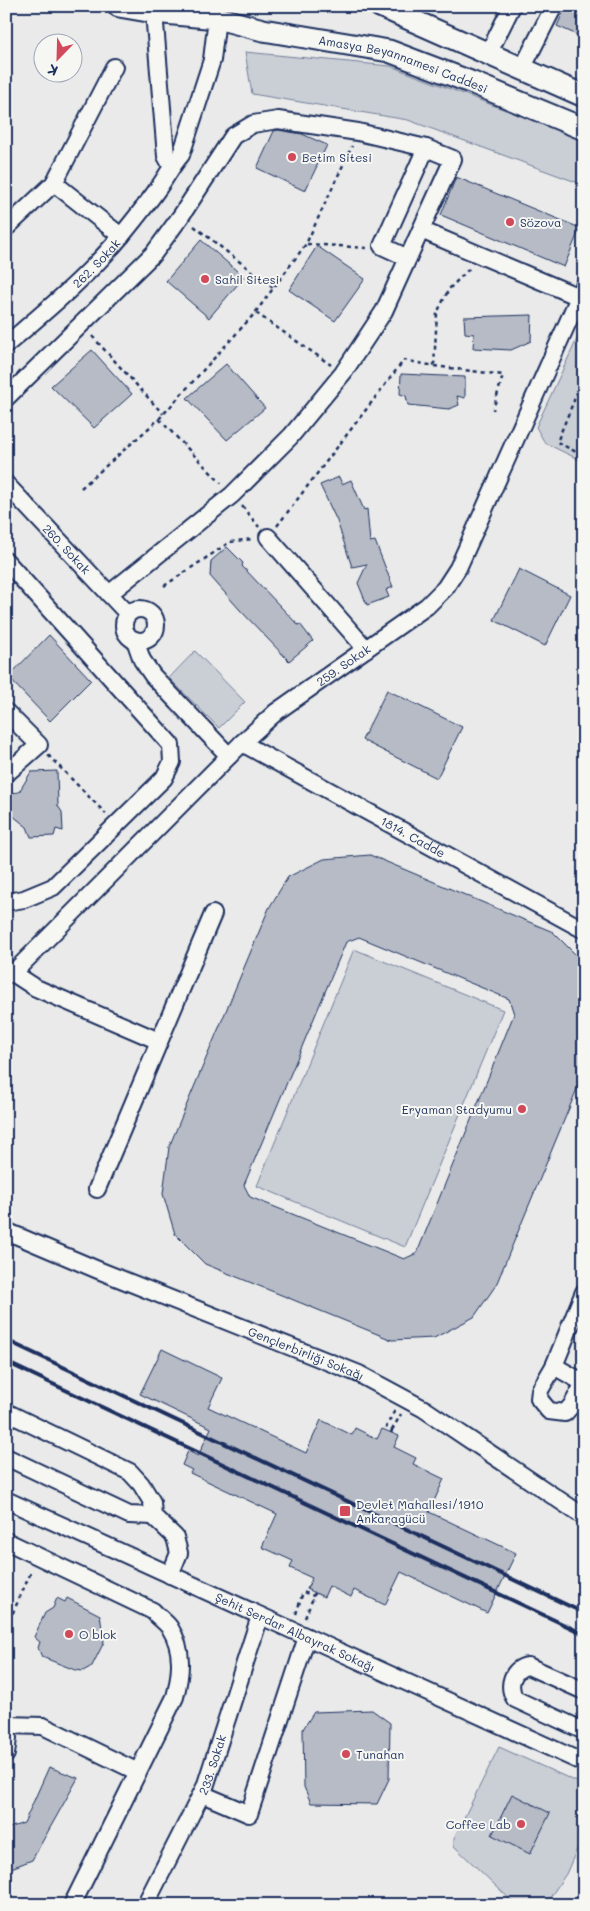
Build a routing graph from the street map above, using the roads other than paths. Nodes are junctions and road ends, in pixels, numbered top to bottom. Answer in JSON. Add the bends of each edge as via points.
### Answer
{"nodes":[{"id":1,"x":119,"y":6,"type":"edge"},
{"id":2,"x":380,"y":6,"type":"edge"},
{"id":3,"x":512,"y":6,"type":"edge"},
{"id":4,"x":554,"y":6,"type":"edge"},
{"id":5,"x":152,"y":9,"type":"edge"},
{"id":6,"x":223,"y":12,"type":"edge"},
{"id":7,"x":488,"y":54,"type":"junction"},
{"id":8,"x":114,"y":67,"type":"dead end"},
{"id":9,"x":522,"y":69,"type":"junction"},
{"id":10,"x":584,"y":96,"type":"edge"},
{"id":11,"x":584,"y":129,"type":"edge"},
{"id":12,"x":426,"y":148,"type":"junction"},
{"id":13,"x":171,"y":165,"type":"junction"},
{"id":14,"x":54,"y":183,"type":"junction"},
{"id":15,"x":6,"y":228,"type":"edge"},
{"id":16,"x":421,"y":230,"type":"junction"},
{"id":17,"x":122,"y":236,"type":"junction"},
{"id":18,"x":408,"y":258,"type":"junction"},
{"id":19,"x":581,"y":291,"type":"edge"},
{"id":20,"x":6,"y":345,"type":"edge"},
{"id":21,"x":6,"y":398,"type":"edge"},
{"id":22,"x":6,"y":484,"type":"edge"},
{"id":23,"x":268,"y":537,"type":"road end"},
{"id":24,"x":6,"y":561,"type":"edge"},
{"id":25,"x":109,"y":594,"type":"junction"},
{"id":26,"x":128,"y":614,"type":"junction"},
{"id":27,"x":135,"y":640,"type":"junction"},
{"id":28,"x":366,"y":649,"type":"junction"},
{"id":29,"x":6,"y":712,"type":"edge"},
{"id":30,"x":242,"y":743,"type":"junction"},
{"id":31,"x":229,"y":756,"type":"junction"},
{"id":32,"x":6,"y":774,"type":"edge"},
{"id":33,"x":6,"y":902,"type":"edge"},
{"id":34,"x":213,"y":914,"type":"dead end"},
{"id":35,"x":584,"y":930,"type":"edge"},
{"id":36,"x":9,"y":974,"type":"edge"},
{"id":37,"x":159,"y":1041,"type":"junction"},
{"id":38,"x":97,"y":1189,"type":"dead end"},
{"id":39,"x":6,"y":1231,"type":"edge"},
{"id":40,"x":583,"y":1295,"type":"edge"},
{"id":41,"x":577,"y":1329,"type":"edge"},
{"id":42,"x":554,"y":1366,"type":"junction"},
{"id":43,"x":584,"y":1383,"type":"edge"},
{"id":44,"x":6,"y":1412,"type":"edge"},
{"id":45,"x":6,"y":1457,"type":"edge"},
{"id":46,"x":6,"y":1500,"type":"edge"},
{"id":47,"x":154,"y":1516,"type":"junction"},
{"id":48,"x":584,"y":1516,"type":"edge"},
{"id":49,"x":6,"y":1541,"type":"edge"},
{"id":50,"x":170,"y":1575,"type":"junction"},
{"id":51,"x":260,"y":1616,"type":"junction"},
{"id":52,"x":307,"y":1637,"type":"junction"},
{"id":53,"x":584,"y":1691,"type":"edge"},
{"id":54,"x":6,"y":1725,"type":"edge"},
{"id":55,"x":584,"y":1731,"type":"edge"},
{"id":56,"x":6,"y":1733,"type":"edge"},
{"id":57,"x":6,"y":1754,"type":"edge"},
{"id":58,"x":584,"y":1763,"type":"edge"},
{"id":59,"x":138,"y":1772,"type":"junction"},
{"id":60,"x":202,"y":1794,"type":"junction"},
{"id":61,"x":72,"y":1905,"type":"edge"},
{"id":62,"x":145,"y":1905,"type":"edge"}],
"edges":[{"from":1,"to":5,"type":"main road"},
{"from":2,"to":7,"type":"main road"},
{"from":3,"to":7,"type":"street"},
{"from":4,"to":9,"type":"street"},
{"from":5,"to":6,"type":"main road","name":"Amasya Beyannamesi Caddesi"},
{"from":5,"to":13,"type":"street","via":[[166,156]]},
{"from":6,"to":11,"type":"main road","name":"Amasya Beyannamesi Caddesi","via":[[263,30],[389,51]]},
{"from":6,"to":13,"type":"street","name":"262. Sokak","via":[[181,155]]},
{"from":7,"to":9,"type":"main road"},
{"from":8,"to":14,"type":"street"},
{"from":9,"to":10,"type":"main road"},
{"from":12,"to":16,"type":"street","via":[[453,159]]},
{"from":12,"to":18,"type":"street","via":[[382,246]]},
{"from":12,"to":21,"type":"street","via":[[358,132],[278,120],[253,124],[233,136],[154,253]]},
{"from":13,"to":17,"type":"street","name":"262. Sokak","via":[[163,182]]},
{"from":14,"to":15,"type":"street"},
{"from":14,"to":17,"type":"street"},
{"from":16,"to":18,"type":"street"},
{"from":16,"to":19,"type":"street"},
{"from":17,"to":20,"type":"street","name":"262. Sokak","via":[[67,293]]},
{"from":18,"to":25,"type":"street","via":[[384,311],[343,373],[291,436],[232,495]]},
{"from":19,"to":28,"type":"street","name":"259. Sokak","via":[[458,568],[445,588],[427,606]]},
{"from":22,"to":25,"type":"street","name":"260. Sokak"},
{"from":23,"to":28,"type":"street"},
{"from":24,"to":33,"type":"street","via":[[171,746],[172,762],[164,778],[53,888]]},
{"from":25,"to":26,"type":"street","name":"260. Sokak"},
{"from":26,"to":27,"type":"street","via":[[124,629]]},
{"from":26,"to":27,"type":"street","via":[[142,609],[151,614],[156,623],[150,637]]},
{"from":27,"to":31,"type":"street","via":[[142,660],[154,676]]},
{"from":28,"to":30,"type":"street","name":"259. Sokak","via":[[276,712]]},
{"from":29,"to":32,"type":"street","via":[[39,745]]},
{"from":30,"to":31,"type":"street","name":"259. Sokak"},
{"from":30,"to":35,"type":"street","name":"1814. Cadde"},
{"from":31,"to":36,"type":"street","name":"259. Sokak"},
{"from":34,"to":37,"type":"street"},
{"from":36,"to":37,"type":"street"},
{"from":37,"to":38,"type":"street"},
{"from":39,"to":48,"type":"street","name":"Gençlerbirliği Sokağı","via":[[359,1374],[424,1409]]},
{"from":40,"to":41,"type":"street"},
{"from":41,"to":42,"type":"street"},
{"from":42,"to":43,"type":"street"},
{"from":42,"to":43,"type":"street","via":[[538,1399],[549,1411],[565,1412],[572,1406]]},
{"from":44,"to":47,"type":"street","via":[[130,1472],[152,1502]]},
{"from":45,"to":47,"type":"street","via":[[129,1515]]},
{"from":46,"to":50,"type":"street","name":"Şehit Serdar Albayrak Sokağı"},
{"from":47,"to":50,"type":"street","via":[[175,1537],[179,1553]]},
{"from":49,"to":59,"type":"street","via":[[153,1611],[170,1628],[178,1647],[181,1673],[175,1698]]},
{"from":50,"to":51,"type":"street","name":"Şehit Serdar Albayrak Sokağı"},
{"from":51,"to":52,"type":"street","name":"Şehit Serdar Albayrak Sokağı"},
{"from":51,"to":60,"type":"street","name":"233. Sokak"},
{"from":52,"to":58,"type":"street","name":"Şehit Serdar Albayrak Sokağı"},
{"from":52,"to":60,"type":"street","via":[[249,1814]]},
{"from":53,"to":55,"type":"street","via":[[528,1666],[521,1667],[510,1684],[510,1692],[515,1699]]},
{"from":54,"to":59,"type":"street","via":[[43,1726]]},
{"from":56,"to":57,"type":"street"},
{"from":59,"to":61,"type":"street"},
{"from":60,"to":62,"type":"street","name":"233. Sokak"}]}
